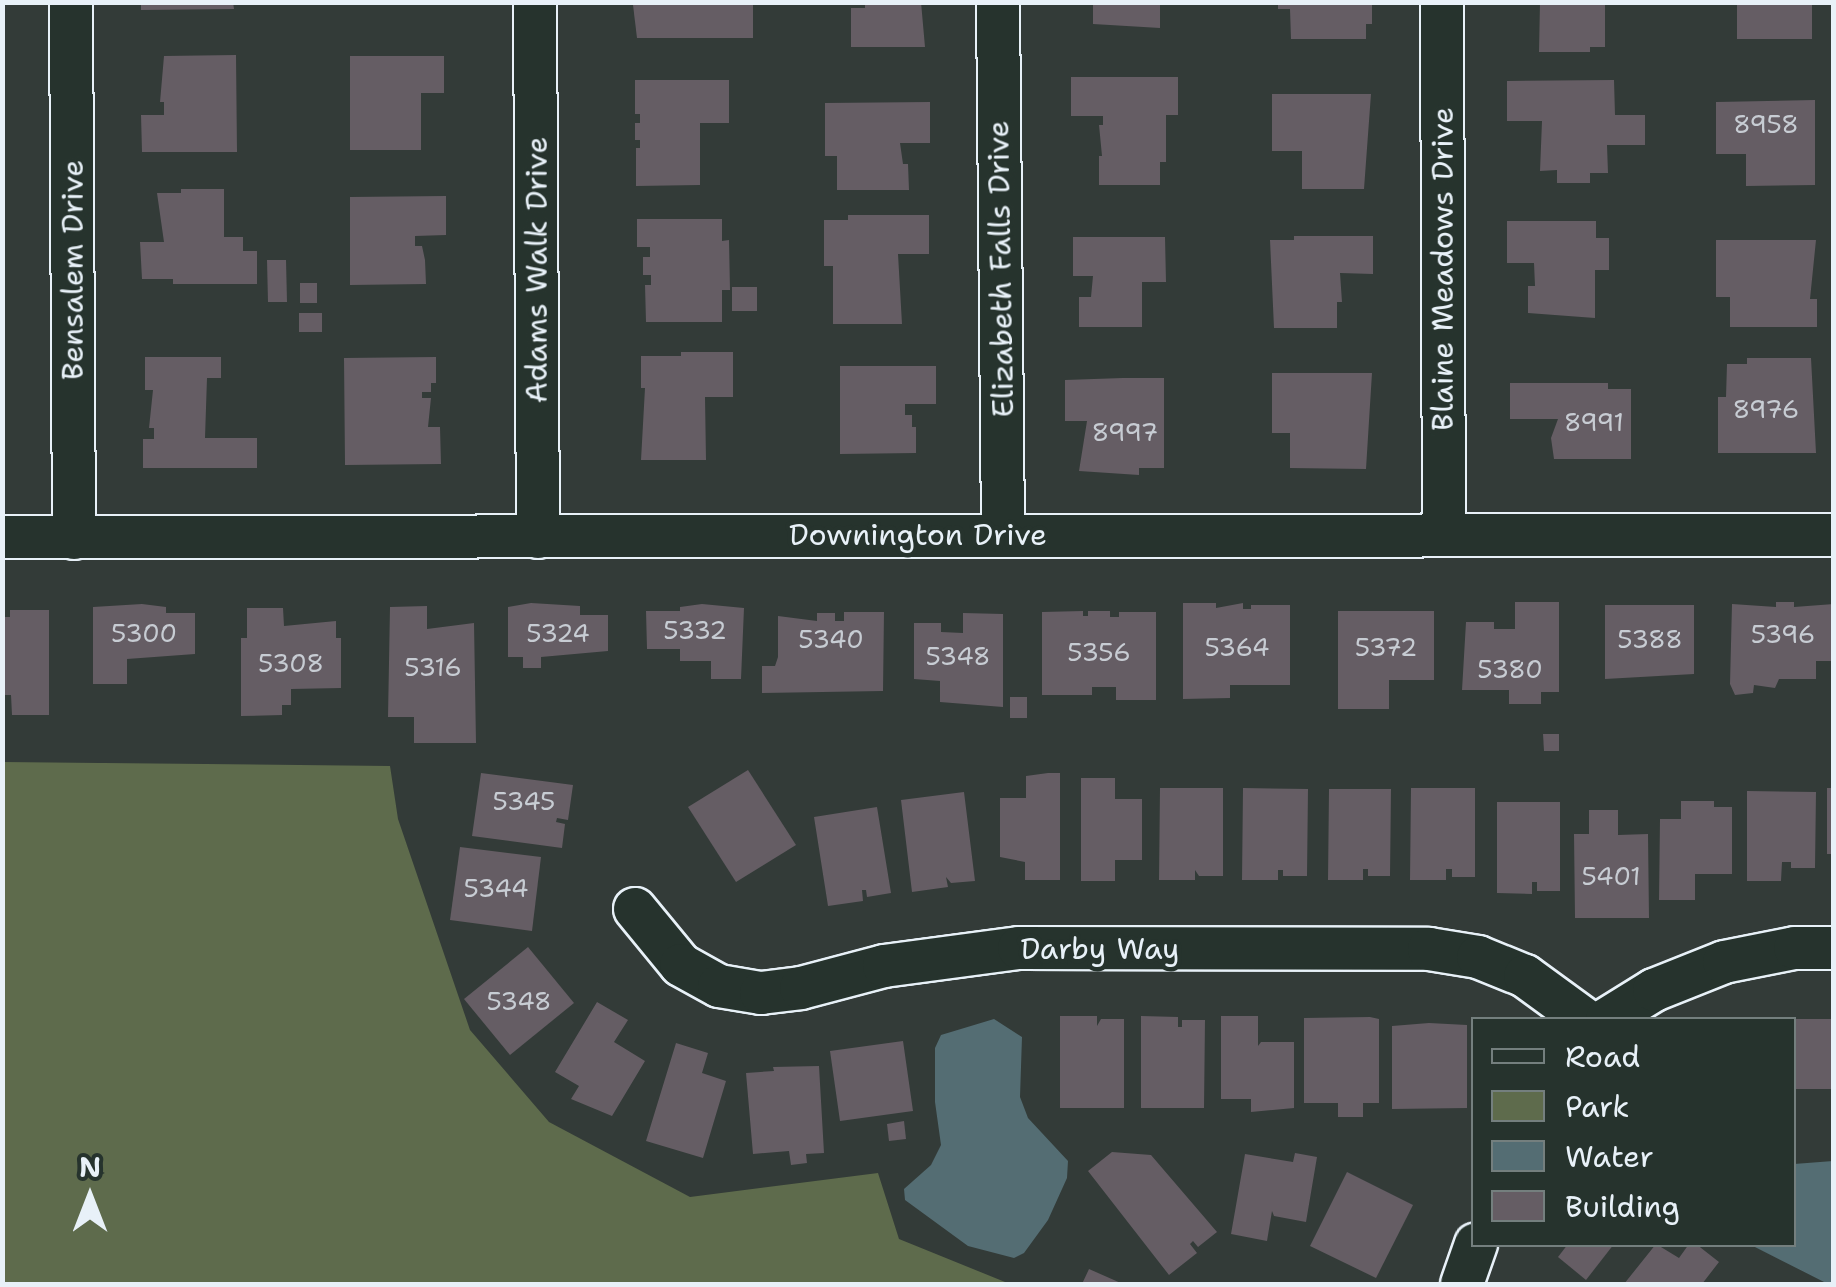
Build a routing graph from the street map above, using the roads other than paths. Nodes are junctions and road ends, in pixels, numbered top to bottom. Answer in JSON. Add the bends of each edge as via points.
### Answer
{"nodes":[{"id":1,"x":71,"y":2,"type":"edge"},
{"id":2,"x":535,"y":2,"type":"edge"},
{"id":3,"x":998,"y":2,"type":"edge"},
{"id":4,"x":1442,"y":2,"type":"edge"},
{"id":5,"x":1003,"y":535,"type":"junction"},
{"id":6,"x":1444,"y":535,"type":"junction"},
{"id":7,"x":1834,"y":535,"type":"edge"},
{"id":8,"x":2,"y":537,"type":"edge"},
{"id":9,"x":74,"y":538,"type":"junction"},
{"id":10,"x":538,"y":538,"type":"junction"},
{"id":11,"x":635,"y":909,"type":"dead end"},
{"id":12,"x":1834,"y":948,"type":"edge"},
{"id":13,"x":1580,"y":1017,"type":"edge"},
{"id":14,"x":1613,"y":1017,"type":"edge"}],
"edges":[{"from":1,"to":9,"type":"street","name":"Bensalem Drive"},
{"from":2,"to":10,"type":"street","name":"Adams Walk Drive"},
{"from":3,"to":5,"type":"street","name":"Elizabeth Falls Drive"},
{"from":4,"to":6,"type":"street","name":"Blaine Meadows Drive"},
{"from":5,"to":6,"type":"street","name":"Downington Drive"},
{"from":5,"to":10,"type":"street","name":"Downington Drive"},
{"from":6,"to":7,"type":"street","name":"Downington Drive"},
{"from":8,"to":9,"type":"street","name":"Downington Drive"},
{"from":9,"to":10,"type":"street","name":"Downington Drive"},
{"from":11,"to":13,"type":"street","name":"Darby Way","via":[[682,965],[718,986],[762,993],[884,966],[1019,948],[1429,950],[1478,957],[1525,976]]},
{"from":12,"to":14,"type":"street","via":[[1724,962],[1654,990]]}]}
